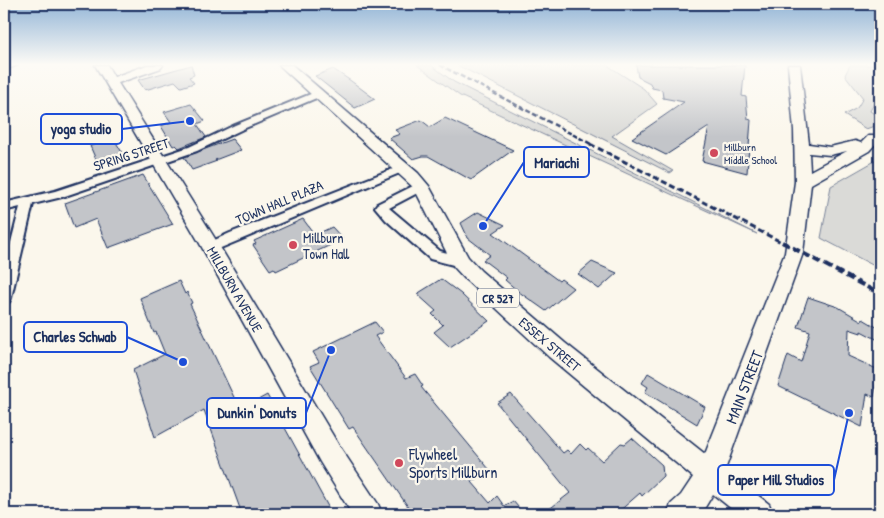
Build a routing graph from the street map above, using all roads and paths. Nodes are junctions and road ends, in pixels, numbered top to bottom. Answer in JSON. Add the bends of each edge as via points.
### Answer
{"nodes":[{"id":1,"x":115,"y":89,"type":"edge"},
{"id":2,"x":313,"y":89,"type":"edge"},
{"id":3,"x":796,"y":89,"type":"edge"},
{"id":4,"x":318,"y":94,"type":"junction"},
{"id":5,"x":876,"y":137,"type":"edge"},
{"id":6,"x":801,"y":152,"type":"junction"},
{"id":7,"x":158,"y":160,"type":"junction"},
{"id":8,"x":840,"y":161,"type":"junction"},
{"id":9,"x":400,"y":165,"type":"junction"},
{"id":10,"x":803,"y":182,"type":"junction"},
{"id":11,"x":421,"y":186,"type":"junction"},
{"id":12,"x":27,"y":202,"type":"junction"},
{"id":13,"x":4,"y":207,"type":"edge"},
{"id":14,"x":211,"y":247,"type":"junction"},
{"id":15,"x":461,"y":262,"type":"junction"},
{"id":16,"x":4,"y":298,"type":"edge"},
{"id":17,"x":710,"y":474,"type":"junction"},
{"id":18,"x":368,"y":514,"type":"edge"},
{"id":19,"x":681,"y":514,"type":"edge"},
{"id":20,"x":759,"y":514,"type":"edge"}],
"edges":[{"from":1,"to":7,"type":"main road","name":"MILLBURN AVENUE"},
{"from":2,"to":4,"type":"main road","name":"ESSEX STREET","number":"CR 527"},
{"from":3,"to":6,"type":"main road","name":"MAIN STREET"},
{"from":4,"to":7,"type":"street","name":"SPRING STREET","via":[[193,149]]},
{"from":4,"to":9,"type":"main road","name":"ESSEX STREET","number":"CR 527"},
{"from":5,"to":6,"type":"main road","via":[[830,151]]},
{"from":5,"to":8,"type":"main road"},
{"from":6,"to":8,"type":"main road"},
{"from":6,"to":10,"type":"main road","name":"MAIN STREET"},
{"from":7,"to":12,"type":"street","name":"SPRING STREET"},
{"from":7,"to":14,"type":"main road","name":"MILLBURN AVENUE"},
{"from":8,"to":10,"type":"main road"},
{"from":9,"to":11,"type":"main road","name":"ESSEX STREET","number":"CR 527"},
{"from":9,"to":14,"type":"street","name":"TOWN HALL PLAZA","via":[[367,184]]},
{"from":10,"to":17,"type":"main road","name":"MAIN STREET","via":[[794,253]]},
{"from":11,"to":15,"type":"main road","name":"ESSEX STREET","number":"CR 527"},
{"from":11,"to":15,"type":"street","via":[[381,207],[436,255]]},
{"from":12,"to":13,"type":"street","name":"SPRING STREET"},
{"from":12,"to":16,"type":"street"},
{"from":14,"to":18,"type":"main road","name":"MILLBURN AVENUE","via":[[324,445]]},
{"from":15,"to":17,"type":"main road","name":"ESSEX STREET","number":"CR 527","via":[[557,350]]},
{"from":17,"to":19,"type":"main road","name":"MAIN STREET","via":[[691,505]]},
{"from":17,"to":20,"type":"main road","name":"ESSEX STREET"}]}
